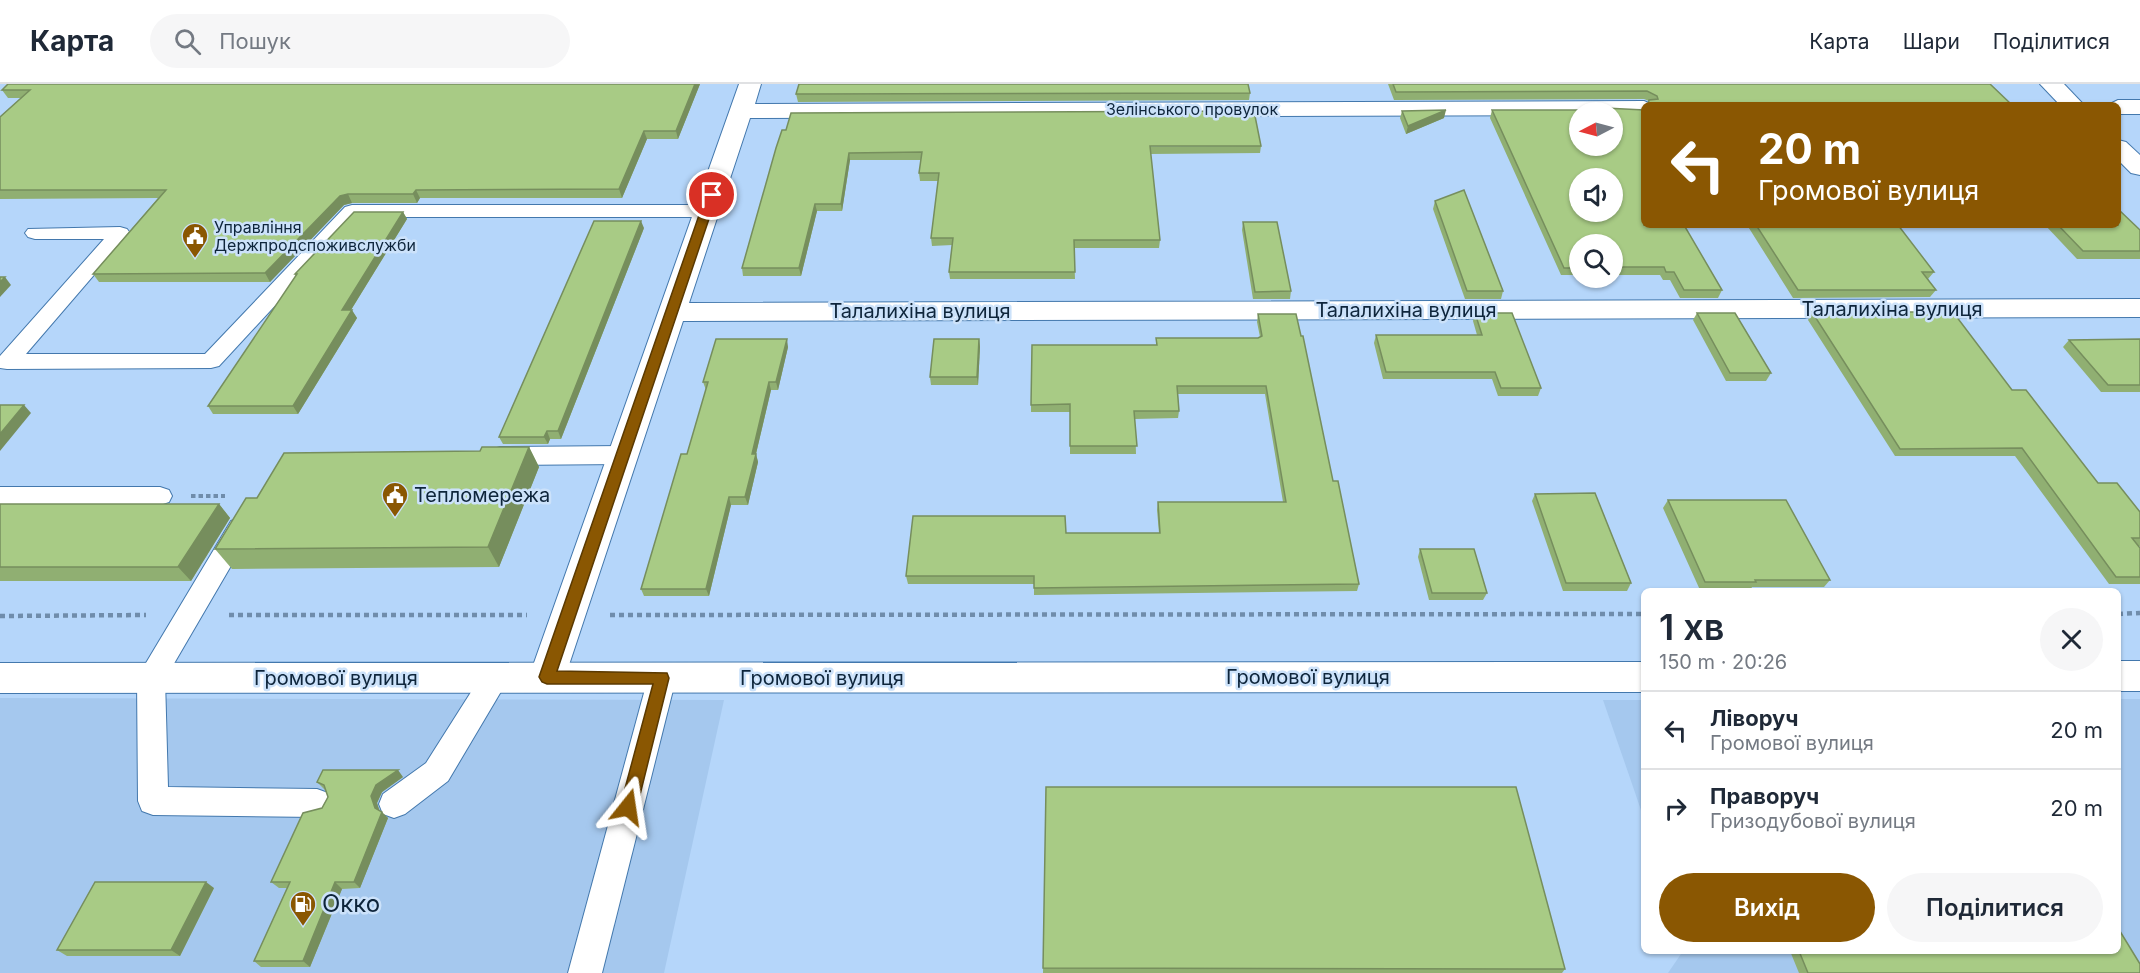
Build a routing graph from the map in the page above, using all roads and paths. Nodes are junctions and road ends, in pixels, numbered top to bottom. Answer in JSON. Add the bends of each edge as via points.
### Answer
{"nodes":[{"id":1,"x":2051,"y":84,"type":"edge"},
{"id":2,"x":745,"y":97,"type":"edge"},
{"id":3,"x":2070,"y":102,"type":"edge"},
{"id":4,"x":2121,"y":107,"type":"edge"},
{"id":5,"x":2140,"y":107,"type":"edge"},
{"id":6,"x":1641,"y":108,"type":"edge"},
{"id":7,"x":2121,"y":150,"type":"edge"},
{"id":8,"x":2140,"y":168,"type":"edge"},
{"id":9,"x":706,"y":211,"type":"junction"},
{"id":10,"x":35,"y":233,"type":"dead end"},
{"id":11,"x":2140,"y":308,"type":"edge"},
{"id":12,"x":672,"y":312,"type":"junction"},
{"id":13,"x":623,"y":455,"type":"junction"},
{"id":14,"x":482,"y":456,"type":"edge"},
{"id":15,"x":0,"y":496,"type":"edge"},
{"id":16,"x":160,"y":496,"type":"joint"},
{"id":17,"x":259,"y":496,"type":"joint"},
{"id":18,"x":1641,"y":614,"type":"edge"},
{"id":19,"x":2121,"y":614,"type":"edge"},
{"id":20,"x":2140,"y":614,"type":"edge"},
{"id":21,"x":0,"y":615,"type":"edge"},
{"id":22,"x":188,"y":615,"type":"junction"},
{"id":23,"x":569,"y":615,"type":"junction"},
{"id":24,"x":2121,"y":676,"type":"edge"},
{"id":25,"x":2140,"y":676,"type":"edge"},
{"id":26,"x":547,"y":677,"type":"junction"},
{"id":27,"x":1641,"y":677,"type":"edge"},
{"id":28,"x":0,"y":678,"type":"edge"},
{"id":29,"x":151,"y":678,"type":"junction"},
{"id":30,"x":495,"y":678,"type":"junction"},
{"id":31,"x":662,"y":678,"type":"junction"},
{"id":32,"x":317,"y":803,"type":"dead end"},
{"id":33,"x":394,"y":804,"type":"dead end"},
{"id":34,"x":585,"y":973,"type":"edge"}],
"edges":[{"from":1,"to":3,"type":"street"},
{"from":2,"to":6,"type":"street","name":"Зелінського провулок"},
{"from":2,"to":9,"type":"street"},
{"from":4,"to":5,"type":"street"},
{"from":7,"to":8,"type":"street"},
{"from":9,"to":10,"type":"lane","via":[[352,211],[211,362],[7,362],[120,233]]},
{"from":9,"to":12,"type":"street"},
{"from":11,"to":12,"type":"street","name":"Талалихіна вулиця"},
{"from":12,"to":13,"type":"street"},
{"from":13,"to":14,"type":"lane"},
{"from":13,"to":23,"type":"street"},
{"from":15,"to":16,"type":"lane"},
{"from":16,"to":17,"type":"path"},
{"from":17,"to":22,"type":"lane"},
{"from":18,"to":23,"type":"path"},
{"from":19,"to":20,"type":"path"},
{"from":21,"to":22,"type":"path"},
{"from":22,"to":23,"type":"path"},
{"from":22,"to":29,"type":"lane"},
{"from":23,"to":26,"type":"street"},
{"from":24,"to":25,"type":"street"},
{"from":26,"to":30,"type":"street","name":"Громової вулиця"},
{"from":26,"to":31,"type":"street","name":"Громової вулиця"},
{"from":27,"to":31,"type":"street","name":"Громової вулиця"},
{"from":28,"to":29,"type":"street","name":"Громової вулиця"},
{"from":29,"to":30,"type":"street","name":"Громової вулиця"},
{"from":29,"to":32,"type":"lane","via":[[153,801]]},
{"from":30,"to":33,"type":"lane","via":[[437,771]]},
{"from":31,"to":34,"type":"lane"}]}
